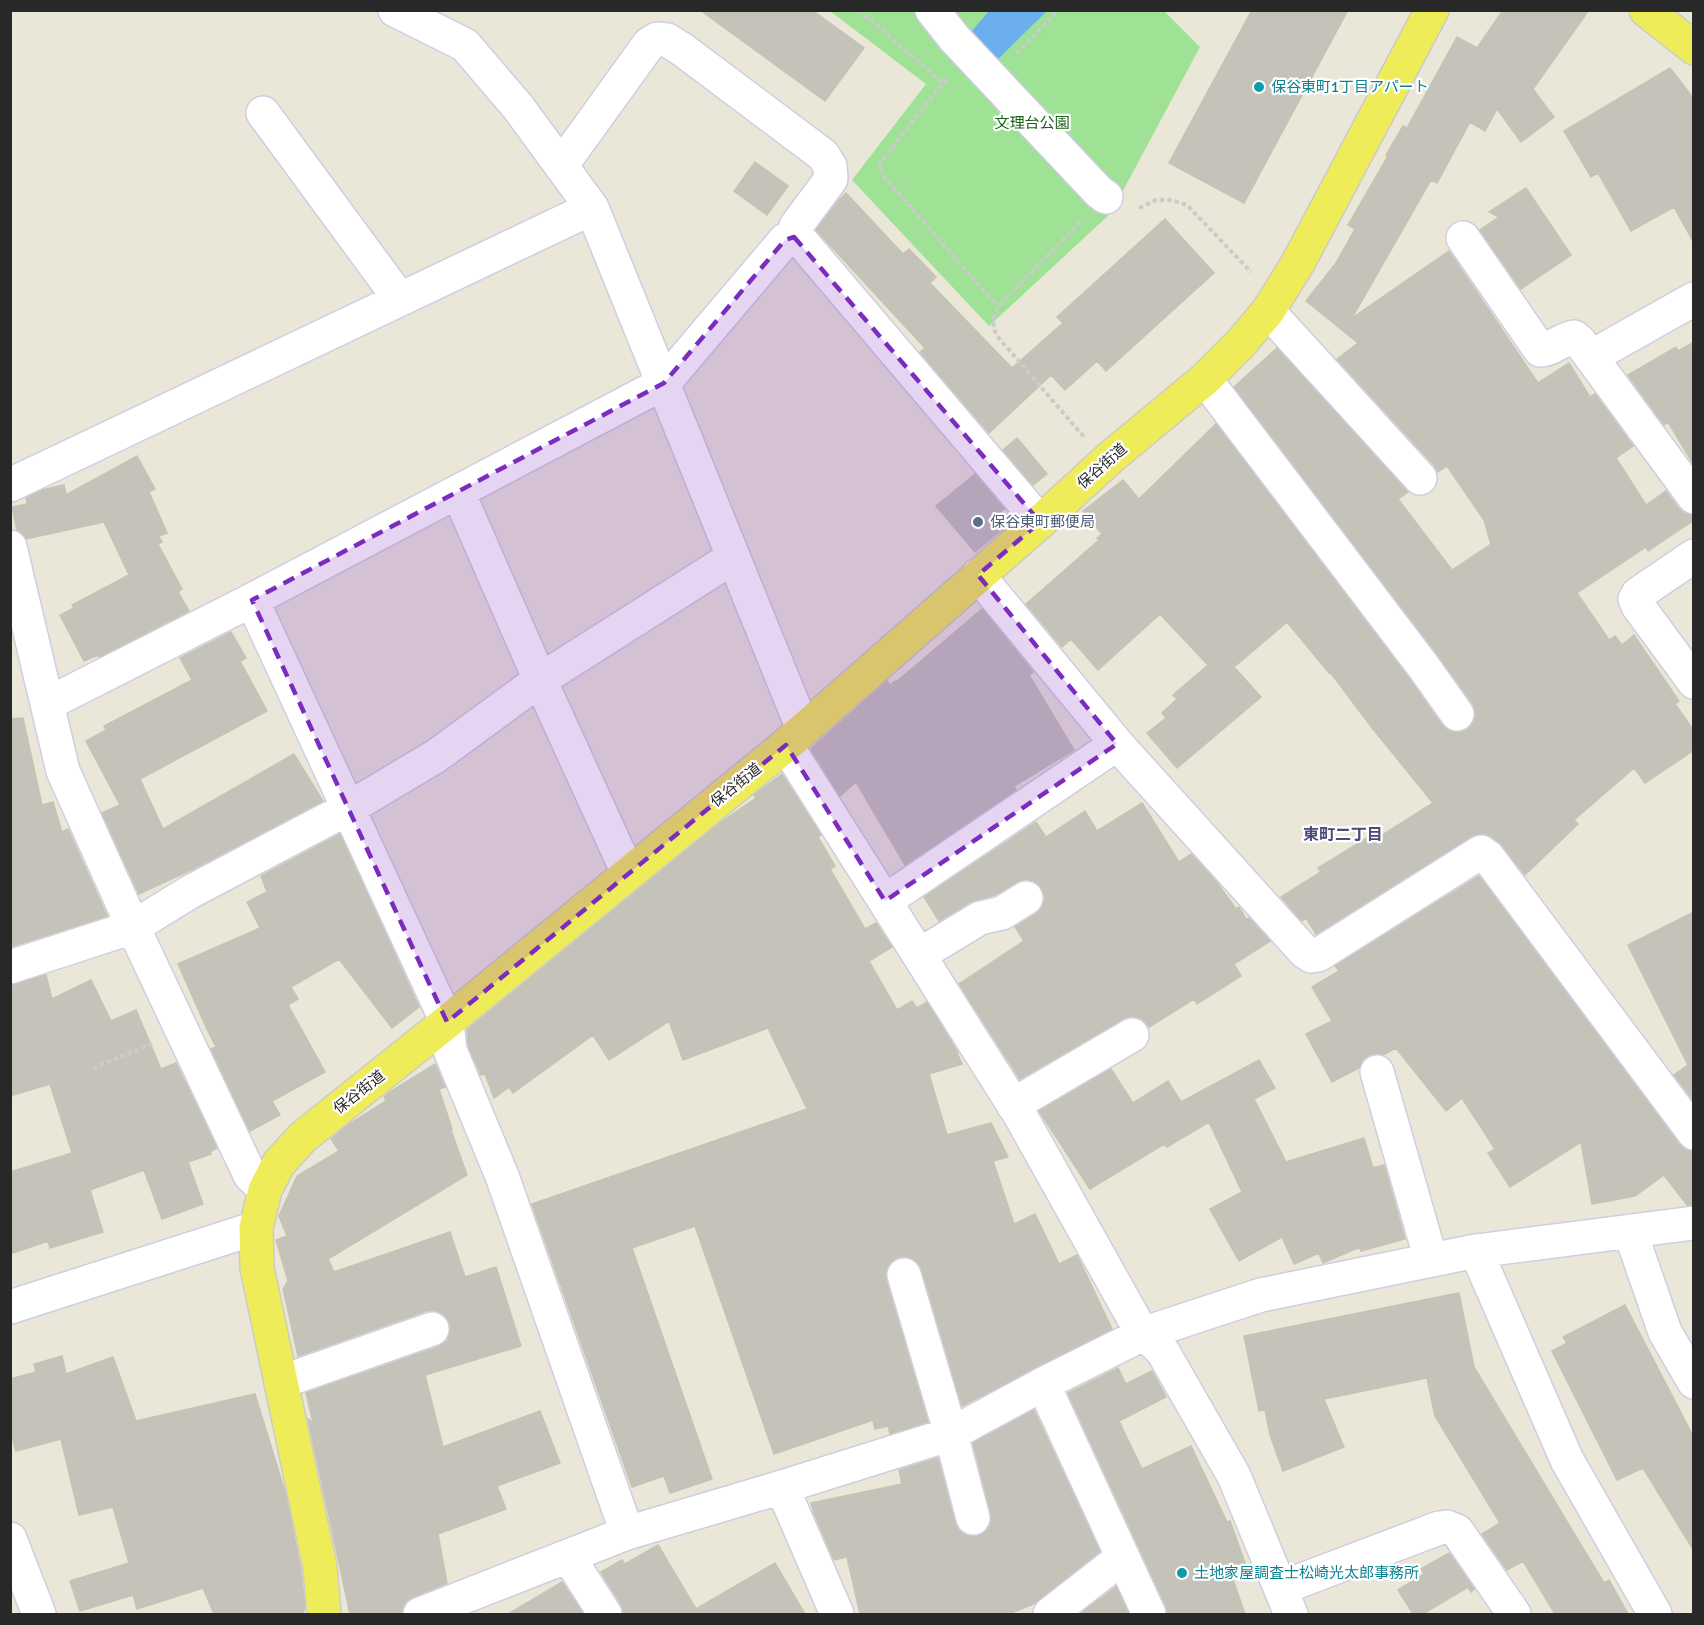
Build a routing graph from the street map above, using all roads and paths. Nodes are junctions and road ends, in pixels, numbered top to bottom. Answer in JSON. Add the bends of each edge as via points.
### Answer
{"nodes":[{"id":1,"x":395,"y":10,"type":"edge"},
{"id":2,"x":859,"y":10,"type":"edge"},
{"id":3,"x":932,"y":10,"type":"edge"},
{"id":4,"x":1058,"y":10,"type":"edge"},
{"id":5,"x":1111,"y":10,"type":"edge"},
{"id":6,"x":1123,"y":10,"type":"edge"},
{"id":7,"x":1432,"y":10,"type":"edge"},
{"id":8,"x":1646,"y":10,"type":"edge"},
{"id":9,"x":1694,"y":48,"type":"edge"},
{"id":10,"x":968,"y":53,"type":"junction"},
{"id":11,"x":994,"y":78,"type":"junction"},
{"id":12,"x":943,"y":83,"type":"junction"},
{"id":13,"x":263,"y":113,"type":"dead end"},
{"id":14,"x":561,"y":166,"type":"junction"},
{"id":15,"x":1106,"y":197,"type":"junction"},
{"id":16,"x":592,"y":208,"type":"junction"},
{"id":17,"x":794,"y":237,"type":"junction"},
{"id":18,"x":1463,"y":238,"type":"dead end"},
{"id":19,"x":1254,"y":276,"type":"dead end"},
{"id":20,"x":399,"y":298,"type":"junction"},
{"id":21,"x":1694,"y":299,"type":"edge"},
{"id":22,"x":999,"y":305,"type":"junction"},
{"id":23,"x":1268,"y":311,"type":"junction"},
{"id":24,"x":1591,"y":357,"type":"junction"},
{"id":25,"x":1204,"y":379,"type":"junction"},
{"id":26,"x":664,"y":383,"type":"junction"},
{"id":27,"x":1088,"y":442,"type":"dead end"},
{"id":28,"x":1420,"y":478,"type":"dead end"},
{"id":29,"x":10,"y":485,"type":"edge"},
{"id":30,"x":458,"y":492,"type":"junction"},
{"id":31,"x":1694,"y":497,"type":"edge"},
{"id":32,"x":1040,"y":522,"type":"junction"},
{"id":33,"x":10,"y":547,"type":"edge"},
{"id":34,"x":1694,"y":556,"type":"edge"},
{"id":35,"x":732,"y":558,"type":"junction"},
{"id":36,"x":978,"y":576,"type":"junction"},
{"id":37,"x":252,"y":600,"type":"junction"},
{"id":38,"x":540,"y":680,"type":"junction"},
{"id":39,"x":1694,"y":682,"type":"edge"},
{"id":40,"x":47,"y":704,"type":"junction"},
{"id":41,"x":1457,"y":714,"type":"dead end"},
{"id":42,"x":794,"y":737,"type":"junction"},
{"id":43,"x":1117,"y":744,"type":"junction"},
{"id":44,"x":349,"y":808,"type":"junction"},
{"id":45,"x":628,"y":873,"type":"junction"},
{"id":46,"x":1026,"y":898,"type":"dead end"},
{"id":47,"x":885,"y":902,"type":"junction"},
{"id":48,"x":133,"y":927,"type":"junction"},
{"id":49,"x":919,"y":955,"type":"junction"},
{"id":50,"x":10,"y":967,"type":"edge"},
{"id":51,"x":447,"y":1022,"type":"junction"},
{"id":52,"x":183,"y":1032,"type":"junction"},
{"id":53,"x":1132,"y":1035,"type":"dead end"},
{"id":54,"x":93,"y":1068,"type":"dead end"},
{"id":55,"x":1377,"y":1072,"type":"dead end"},
{"id":56,"x":1013,"y":1105,"type":"junction"},
{"id":57,"x":1691,"y":1125,"type":"edge"},
{"id":58,"x":265,"y":1190,"type":"junction"},
{"id":59,"x":1694,"y":1223,"type":"edge"},
{"id":60,"x":256,"y":1228,"type":"junction"},
{"id":61,"x":1630,"y":1231,"type":"junction"},
{"id":62,"x":1476,"y":1251,"type":"junction"},
{"id":63,"x":1431,"y":1260,"type":"junction"},
{"id":64,"x":904,"y":1275,"type":"dead end"},
{"id":65,"x":10,"y":1307,"type":"edge"},
{"id":66,"x":432,"y":1329,"type":"dead end"},
{"id":67,"x":1145,"y":1334,"type":"junction"},
{"id":68,"x":281,"y":1382,"type":"junction"},
{"id":69,"x":1694,"y":1382,"type":"edge"},
{"id":70,"x":1042,"y":1384,"type":"junction"},
{"id":71,"x":951,"y":1434,"type":"junction"},
{"id":72,"x":782,"y":1487,"type":"junction"},
{"id":73,"x":973,"y":1518,"type":"dead end"},
{"id":74,"x":627,"y":1533,"type":"junction"},
{"id":75,"x":10,"y":1539,"type":"edge"},
{"id":76,"x":568,"y":1556,"type":"junction"},
{"id":77,"x":1123,"y":1557,"type":"junction"},
{"id":78,"x":1286,"y":1601,"type":"edge"},
{"id":79,"x":39,"y":1614,"type":"edge"},
{"id":80,"x":324,"y":1614,"type":"edge"},
{"id":81,"x":420,"y":1614,"type":"edge"},
{"id":82,"x":605,"y":1614,"type":"edge"},
{"id":83,"x":837,"y":1614,"type":"edge"},
{"id":84,"x":1050,"y":1614,"type":"edge"},
{"id":85,"x":1149,"y":1614,"type":"edge"},
{"id":86,"x":1514,"y":1614,"type":"edge"},
{"id":87,"x":1655,"y":1614,"type":"edge"}],
"edges":[{"from":1,"to":14,"type":"street","via":[[465,45]]},
{"from":2,"to":12,"type":"path"},
{"from":3,"to":10,"type":"street"},
{"from":4,"to":11,"type":"path"},
{"from":5,"to":6,"type":"path"},
{"from":7,"to":23,"type":"main road","name":"保谷街道"},
{"from":8,"to":9,"type":"main road"},
{"from":10,"to":11,"type":"street"},
{"from":10,"to":12,"type":"path"},
{"from":11,"to":15,"type":"street"},
{"from":12,"to":22,"type":"path","via":[[880,163],[882,174]]},
{"from":13,"to":20,"type":"street"},
{"from":14,"to":16,"type":"street"},
{"from":14,"to":17,"type":"street","via":[[649,44],[657,39],[667,40],[823,156],[830,166],[831,179],[796,226]]},
{"from":15,"to":19,"type":"path","via":[[1123,210],[1156,200],[1187,205]]},
{"from":15,"to":22,"type":"path"},
{"from":16,"to":20,"type":"street"},
{"from":16,"to":26,"type":"street"},
{"from":17,"to":26,"type":"street","via":[[785,240]]},
{"from":17,"to":32,"type":"street"},
{"from":18,"to":24,"type":"street","via":[[1540,350],[1574,337]]},
{"from":20,"to":29,"type":"street"},
{"from":21,"to":24,"type":"street"},
{"from":22,"to":27,"type":"path","via":[[993,316],[997,336]]},
{"from":23,"to":25,"type":"main road","name":"保谷街道"},
{"from":23,"to":28,"type":"street"},
{"from":24,"to":31,"type":"street"},
{"from":25,"to":32,"type":"main road","name":"保谷街道"},
{"from":25,"to":41,"type":"street"},
{"from":26,"to":30,"type":"street"},
{"from":26,"to":35,"type":"street"},
{"from":30,"to":37,"type":"street"},
{"from":30,"to":38,"type":"street"},
{"from":32,"to":36,"type":"main road","name":"保谷街道"},
{"from":33,"to":40,"type":"street"},
{"from":34,"to":39,"type":"street","via":[[1635,598]]},
{"from":35,"to":38,"type":"street"},
{"from":35,"to":42,"type":"street"},
{"from":36,"to":42,"type":"main road","name":"保谷街道"},
{"from":36,"to":43,"type":"street"},
{"from":37,"to":40,"type":"street"},
{"from":37,"to":44,"type":"street"},
{"from":38,"to":44,"type":"street","via":[[436,756]]},
{"from":38,"to":45,"type":"street"},
{"from":40,"to":48,"type":"street","via":[[63,771]]},
{"from":42,"to":45,"type":"main road","name":"保谷街道"},
{"from":42,"to":47,"type":"street"},
{"from":43,"to":47,"type":"street"},
{"from":43,"to":57,"type":"street","via":[[1311,956],[1481,852]]},
{"from":44,"to":48,"type":"street","via":[[190,892]]},
{"from":44,"to":51,"type":"street"},
{"from":45,"to":51,"type":"main road","name":"保谷街道"},
{"from":46,"to":49,"type":"street","via":[[1002,912],[980,918]]},
{"from":47,"to":49,"type":"street"},
{"from":48,"to":50,"type":"street"},
{"from":48,"to":52,"type":"street"},
{"from":49,"to":56,"type":"street"},
{"from":51,"to":58,"type":"main road","name":"保谷街道","via":[[303,1137],[279,1163]]},
{"from":51,"to":74,"type":"street","via":[[450,1050],[502,1176]]},
{"from":52,"to":54,"type":"path"},
{"from":52,"to":58,"type":"street","via":[[250,1175]]},
{"from":53,"to":56,"type":"street"},
{"from":55,"to":63,"type":"street"},
{"from":56,"to":67,"type":"street"},
{"from":58,"to":60,"type":"main road","name":"保谷街道"},
{"from":59,"to":61,"type":"street"},
{"from":60,"to":65,"type":"street"},
{"from":60,"to":68,"type":"main road","name":"保谷街道","via":[[257,1268]]},
{"from":61,"to":62,"type":"street"},
{"from":61,"to":69,"type":"street","via":[[1665,1332]]},
{"from":62,"to":63,"type":"street"},
{"from":62,"to":87,"type":"street","via":[[1566,1460]]},
{"from":63,"to":67,"type":"street","via":[[1261,1295]]},
{"from":64,"to":71,"type":"street"},
{"from":66,"to":68,"type":"street"},
{"from":67,"to":70,"type":"street"},
{"from":67,"to":78,"type":"street","via":[[1163,1352],[1234,1476]]},
{"from":68,"to":80,"type":"main road","name":"保谷街道","via":[[320,1567]]},
{"from":70,"to":71,"type":"street"},
{"from":70,"to":77,"type":"street"},
{"from":71,"to":72,"type":"street"},
{"from":71,"to":73,"type":"street"},
{"from":72,"to":74,"type":"street"},
{"from":72,"to":83,"type":"street"},
{"from":74,"to":76,"type":"street"},
{"from":75,"to":79,"type":"street"},
{"from":76,"to":81,"type":"street"},
{"from":76,"to":82,"type":"street"},
{"from":77,"to":84,"type":"street"},
{"from":77,"to":85,"type":"street"},
{"from":78,"to":86,"type":"street","via":[[1447,1527],[1457,1531]]}]}
